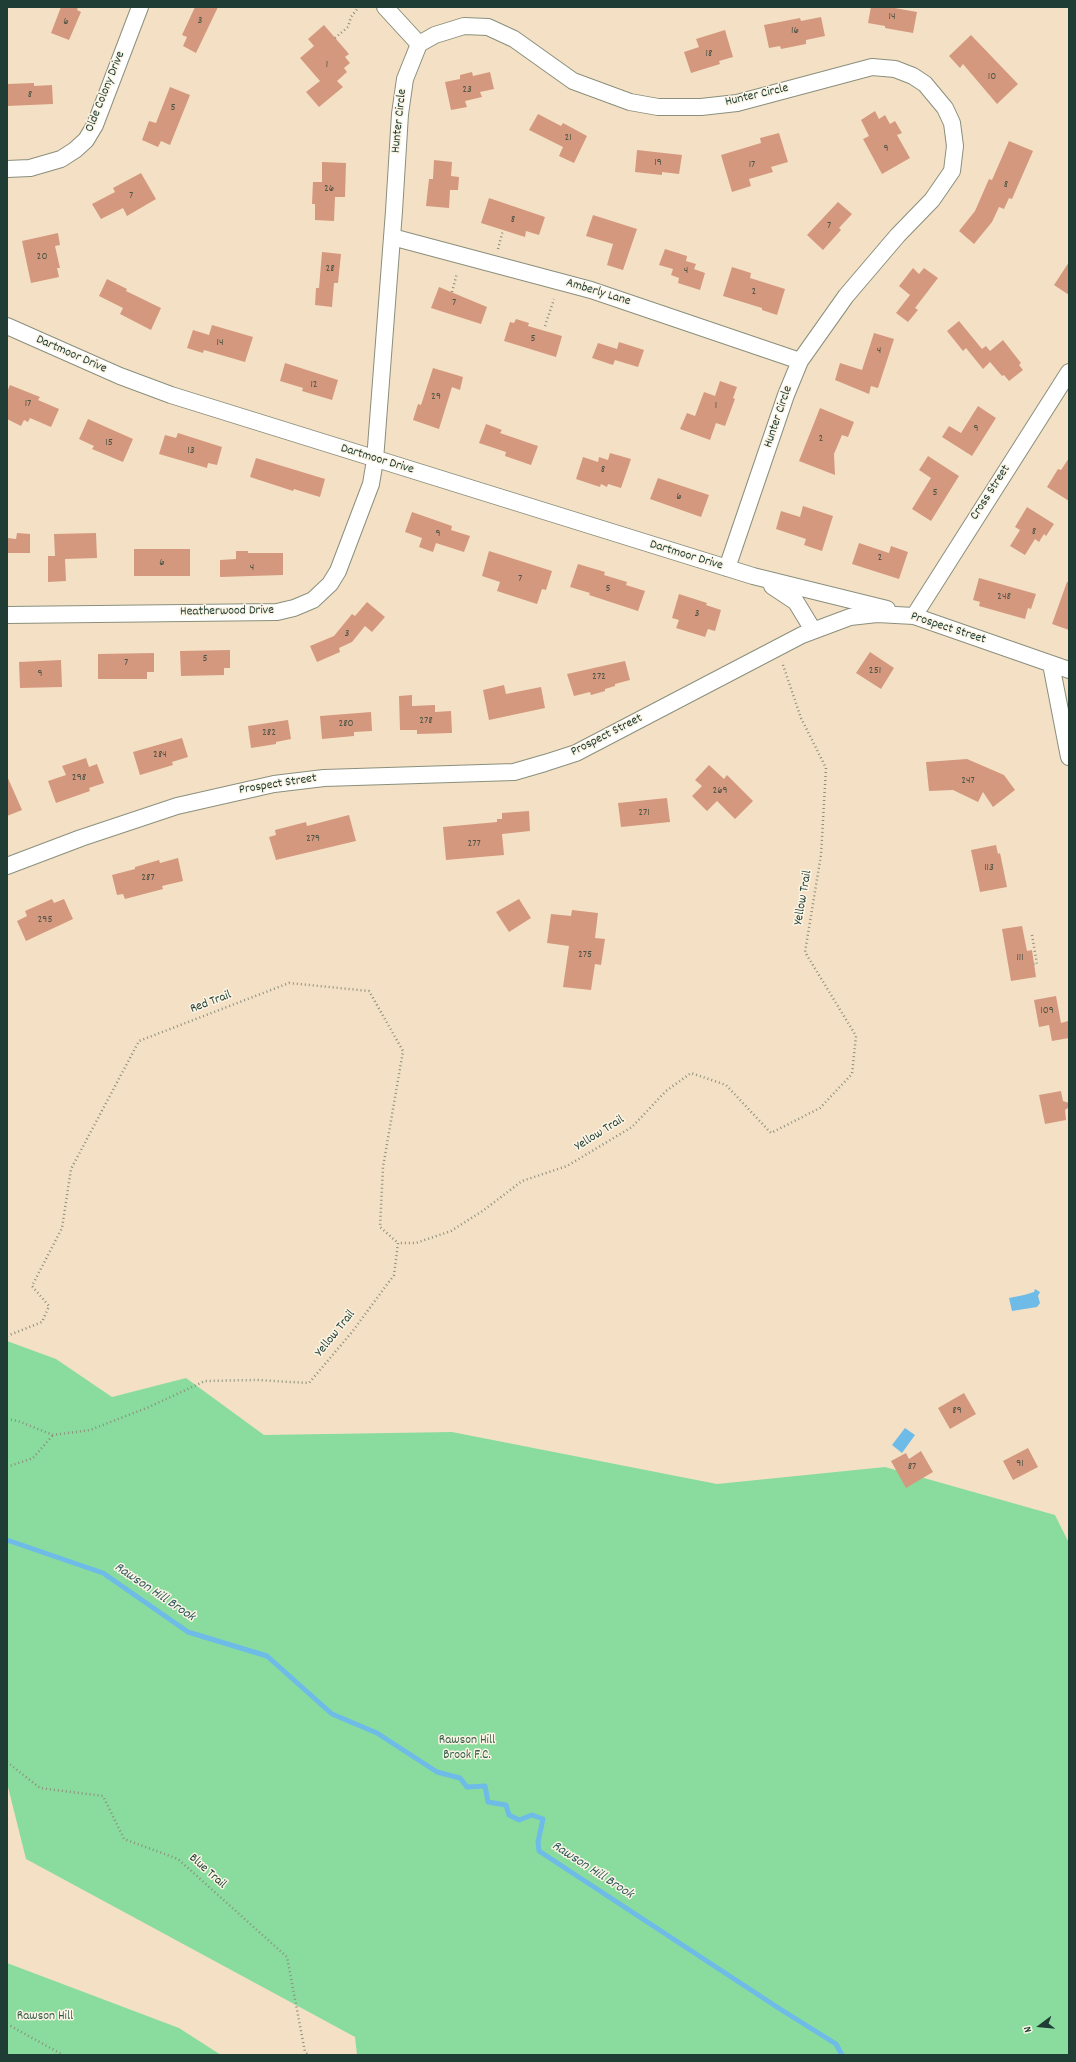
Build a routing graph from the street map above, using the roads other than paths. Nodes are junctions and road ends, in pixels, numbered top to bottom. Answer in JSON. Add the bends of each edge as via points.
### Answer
{"nodes":[{"id":1,"x":140,"y":7,"type":"edge"},
{"id":2,"x":385,"y":7,"type":"edge"},
{"id":3,"x":419,"y":44,"type":"junction"},
{"id":4,"x":7,"y":169,"type":"edge"},
{"id":5,"x":392,"y":237,"type":"junction"},
{"id":6,"x":7,"y":326,"type":"edge"},
{"id":7,"x":800,"y":360,"type":"junction"},
{"id":8,"x":1069,"y":372,"type":"edge"},
{"id":9,"x":375,"y":460,"type":"junction"},
{"id":10,"x":727,"y":568,"type":"junction"},
{"id":11,"x":753,"y":576,"type":"junction"},
{"id":12,"x":820,"y":593,"type":"junction"},
{"id":13,"x":7,"y":615,"type":"edge"},
{"id":14,"x":914,"y":616,"type":"junction"},
{"id":15,"x":839,"y":619,"type":"junction"},
{"id":16,"x":813,"y":630,"type":"junction"},
{"id":17,"x":1051,"y":664,"type":"junction"},
{"id":18,"x":1069,"y":670,"type":"edge"},
{"id":19,"x":1069,"y":757,"type":"edge"},
{"id":20,"x":7,"y":866,"type":"edge"}],
"edges":[{"from":1,"to":4,"type":"street","name":"Olde Colony Drive","via":[[95,125],[86,140],[61,159],[30,168]]},
{"from":2,"to":3,"type":"street"},
{"from":3,"to":5,"type":"street","name":"Hunter Circle","via":[[405,79],[400,108]]},
{"from":3,"to":7,"type":"street","name":"Hunter Circle","via":[[464,26],[488,27],[514,39],[573,81],[630,102],[658,107],[702,107],[737,103],[872,67],[895,69],[925,84],[945,108],[952,123],[955,146],[952,171],[932,200],[846,296]]},
{"from":5,"to":7,"type":"street","name":"Amberly Lane","via":[[591,290]]},
{"from":5,"to":9,"type":"street","name":"Hunter Circle"},
{"from":6,"to":9,"type":"street","name":"Dartmoor Drive","via":[[145,386]]},
{"from":7,"to":10,"type":"street","name":"Hunter Circle"},
{"from":8,"to":14,"type":"street","name":"Cross Street"},
{"from":9,"to":10,"type":"street","name":"Dartmoor Drive"},
{"from":9,"to":13,"type":"street","name":"Heatherwood Drive","via":[[371,484],[338,571],[322,593],[302,605],[262,613]]},
{"from":10,"to":11,"type":"street","name":"Dartmoor Drive"},
{"from":11,"to":12,"type":"street","name":"Dartmoor Drive"},
{"from":11,"to":16,"type":"street","name":"Dartmoor Drive","via":[[790,596]]},
{"from":12,"to":14,"type":"street","name":"Dartmoor Drive"},
{"from":12,"to":15,"type":"street"},
{"from":14,"to":15,"type":"street","name":"Prospect Street","via":[[877,614]]},
{"from":14,"to":17,"type":"street","name":"Prospect Street"},
{"from":15,"to":16,"type":"street","name":"Prospect Street"},
{"from":16,"to":20,"type":"street","name":"Prospect Street","via":[[576,753],[545,763],[514,772],[324,778],[274,784],[177,806],[80,838]]},
{"from":17,"to":18,"type":"street","name":"Prospect Street"},
{"from":17,"to":19,"type":"street"}]}
